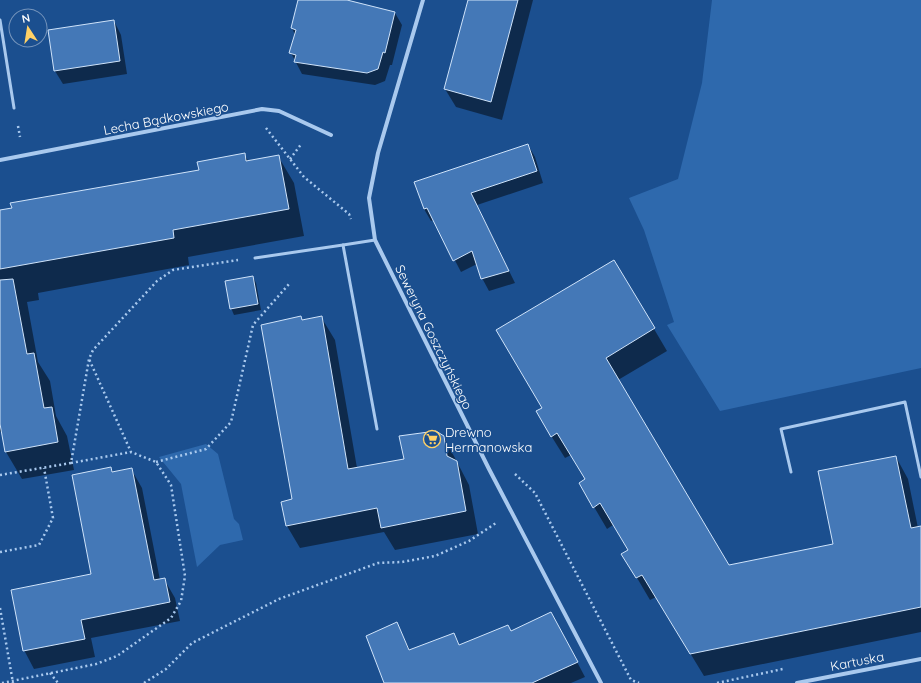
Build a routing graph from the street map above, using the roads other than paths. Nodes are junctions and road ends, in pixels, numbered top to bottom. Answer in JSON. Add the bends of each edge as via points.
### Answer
{"nodes":[{"id":1,"x":423,"y":0,"type":"edge"},
{"id":2,"x":0,"y":20,"type":"edge"},
{"id":3,"x":14,"y":108,"type":"dead end"},
{"id":4,"x":331,"y":135,"type":"dead end"},
{"id":5,"x":0,"y":160,"type":"edge"},
{"id":6,"x":375,"y":240,"type":"junction"},
{"id":7,"x":343,"y":245,"type":"junction"},
{"id":8,"x":255,"y":258,"type":"road end"},
{"id":9,"x":377,"y":429,"type":"dead end"},
{"id":10,"x":790,"y":472,"type":"dead end"},
{"id":11,"x":921,"y":477,"type":"edge"},
{"id":12,"x":921,"y":659,"type":"edge"},
{"id":13,"x":601,"y":683,"type":"edge"},
{"id":14,"x":797,"y":683,"type":"edge"}],
"edges":[{"from":1,"to":6,"type":"street","name":"Seweryna Goszczyńskiego","via":[[378,153],[369,198]]},
{"from":2,"to":3,"type":"lane"},
{"from":4,"to":5,"type":"street","name":"Lecha Bądkowskiego","via":[[279,110],[262,109]]},
{"from":6,"to":7,"type":"lane"},
{"from":6,"to":13,"type":"street","name":"Seweryna Goszczyńskiego","via":[[489,469]]},
{"from":7,"to":8,"type":"lane"},
{"from":7,"to":9,"type":"lane"},
{"from":10,"to":11,"type":"lane","via":[[781,429],[905,402]]},
{"from":12,"to":14,"type":"street","name":"Kartuska"}]}
